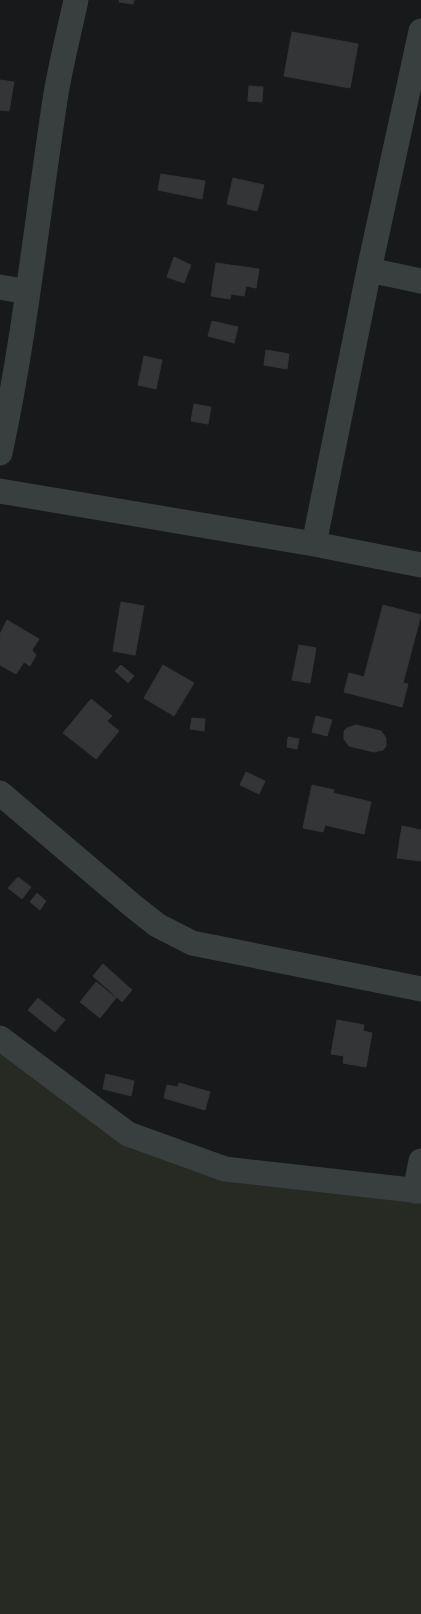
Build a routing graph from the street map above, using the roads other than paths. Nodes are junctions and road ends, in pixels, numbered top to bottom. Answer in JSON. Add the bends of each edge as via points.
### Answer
{"nodes":[{"id":1,"x":76,"y":0,"type":"edge"},
{"id":2,"x":421,"y":31,"type":"edge"},
{"id":3,"x":368,"y":270,"type":"junction"},
{"id":4,"x":421,"y":281,"type":"edge"},
{"id":5,"x":0,"y":287,"type":"edge"},
{"id":6,"x":28,"y":292,"type":"junction"},
{"id":7,"x":0,"y":453,"type":"edge"},
{"id":8,"x":0,"y":491,"type":"edge"},
{"id":9,"x":314,"y":544,"type":"junction"},
{"id":10,"x":421,"y":565,"type":"edge"},
{"id":11,"x":0,"y":794,"type":"edge"},
{"id":12,"x":421,"y":989,"type":"edge"},
{"id":13,"x":0,"y":1038,"type":"edge"},
{"id":14,"x":421,"y":1161,"type":"edge"},
{"id":15,"x":418,"y":1191,"type":"edge"}],
"edges":[{"from":1,"to":6,"type":"street","via":[[55,98]]},
{"from":2,"to":3,"type":"street"},
{"from":3,"to":4,"type":"street"},
{"from":3,"to":9,"type":"street"},
{"from":5,"to":6,"type":"street"},
{"from":6,"to":7,"type":"street"},
{"from":8,"to":9,"type":"street"},
{"from":9,"to":10,"type":"street"},
{"from":11,"to":12,"type":"street","via":[[133,906],[158,925],[192,943]]},
{"from":13,"to":15,"type":"street","via":[[128,1134],[225,1169]]},
{"from":14,"to":15,"type":"street"}]}
